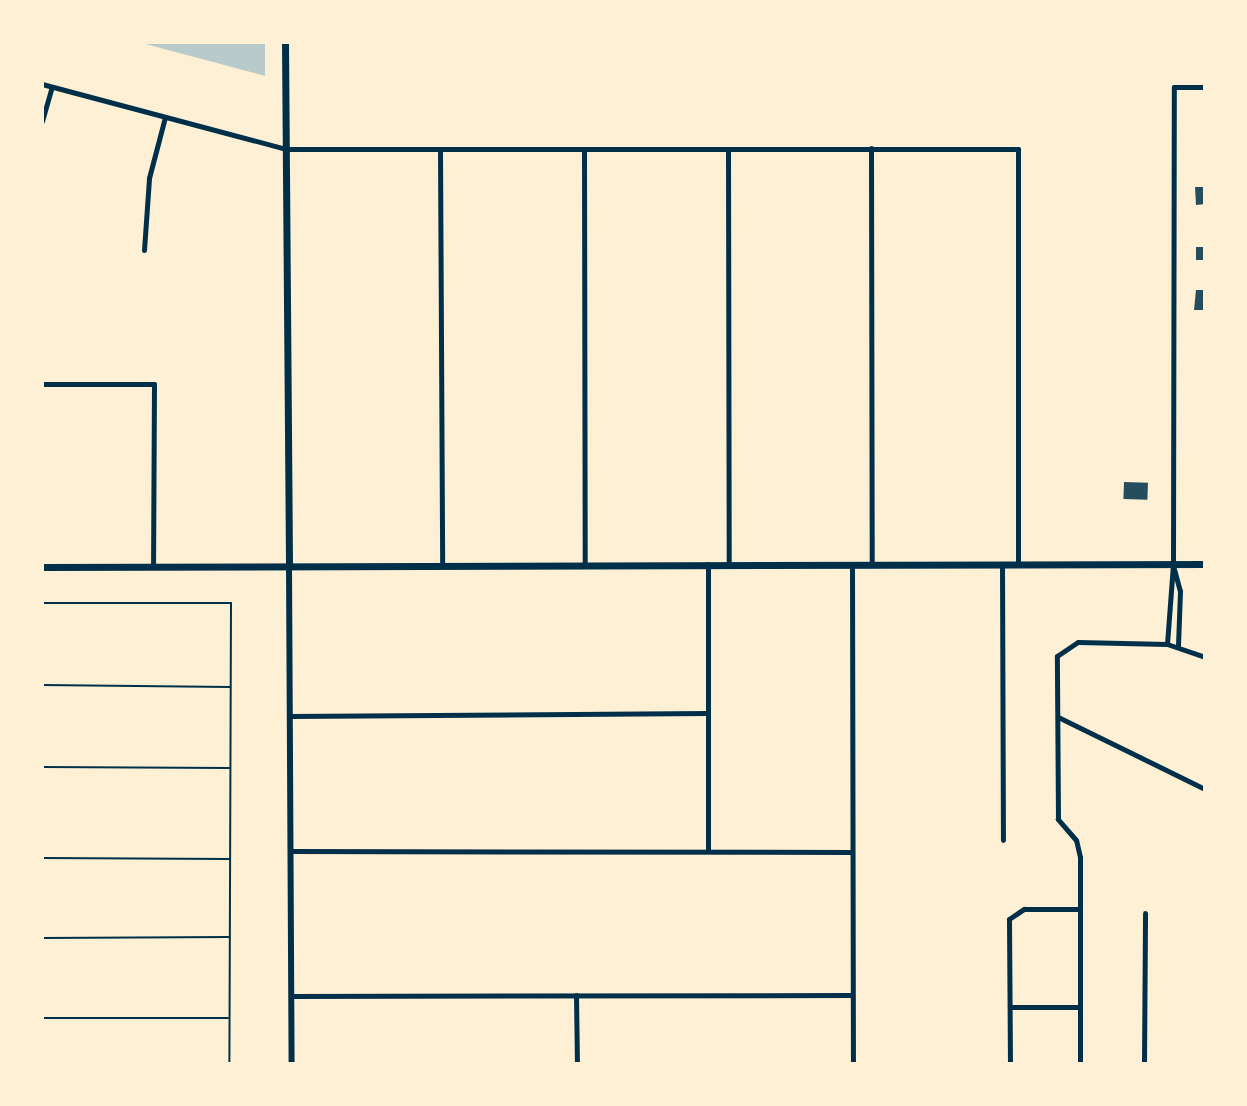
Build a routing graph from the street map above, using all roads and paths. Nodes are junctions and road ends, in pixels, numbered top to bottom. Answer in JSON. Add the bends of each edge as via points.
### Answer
{"nodes":[{"id":1,"x":285,"y":43,"type":"edge"},
{"id":2,"x":42,"y":84,"type":"edge"},
{"id":3,"x":52,"y":87,"type":"junction"},
{"id":4,"x":1205,"y":87,"type":"edge"},
{"id":5,"x":165,"y":117,"type":"junction"},
{"id":6,"x":42,"y":121,"type":"edge"},
{"id":7,"x":871,"y":148,"type":"junction"},
{"id":8,"x":286,"y":149,"type":"junction"},
{"id":9,"x":440,"y":149,"type":"junction"},
{"id":10,"x":728,"y":149,"type":"junction"},
{"id":11,"x":584,"y":150,"type":"junction"},
{"id":12,"x":144,"y":250,"type":"dead end"},
{"id":13,"x":42,"y":384,"type":"edge"},
{"id":14,"x":852,"y":563,"type":"junction"},
{"id":15,"x":1002,"y":563,"type":"junction"},
{"id":16,"x":585,"y":564,"type":"junction"},
{"id":17,"x":708,"y":564,"type":"junction"},
{"id":18,"x":729,"y":564,"type":"junction"},
{"id":19,"x":872,"y":564,"type":"junction"},
{"id":20,"x":1018,"y":564,"type":"junction"},
{"id":21,"x":1173,"y":564,"type":"junction"},
{"id":22,"x":1205,"y":564,"type":"edge"},
{"id":23,"x":442,"y":565,"type":"junction"},
{"id":24,"x":42,"y":567,"type":"edge"},
{"id":25,"x":289,"y":567,"type":"junction"},
{"id":26,"x":153,"y":568,"type":"junction"},
{"id":27,"x":42,"y":603,"type":"edge"},
{"id":28,"x":1168,"y":609,"type":"junction"},
{"id":29,"x":1179,"y":609,"type":"junction"},
{"id":30,"x":1167,"y":644,"type":"junction"},
{"id":31,"x":1178,"y":646,"type":"junction"},
{"id":32,"x":1205,"y":657,"type":"edge"},
{"id":33,"x":42,"y":685,"type":"edge"},
{"id":34,"x":231,"y":687,"type":"junction"},
{"id":35,"x":707,"y":713,"type":"junction"},
{"id":36,"x":290,"y":716,"type":"junction"},
{"id":37,"x":1058,"y":717,"type":"junction"},
{"id":38,"x":42,"y":767,"type":"edge"},
{"id":39,"x":230,"y":768,"type":"junction"},
{"id":40,"x":1205,"y":789,"type":"edge"},
{"id":41,"x":1003,"y":840,"type":"dead end"},
{"id":42,"x":291,"y":851,"type":"junction"},
{"id":43,"x":708,"y":851,"type":"junction"},
{"id":44,"x":851,"y":852,"type":"junction"},
{"id":45,"x":42,"y":858,"type":"edge"},
{"id":46,"x":230,"y":859,"type":"junction"},
{"id":47,"x":1080,"y":909,"type":"junction"},
{"id":48,"x":1145,"y":913,"type":"dead end"},
{"id":49,"x":230,"y":937,"type":"junction"},
{"id":50,"x":42,"y":938,"type":"edge"},
{"id":51,"x":576,"y":995,"type":"junction"},
{"id":52,"x":851,"y":995,"type":"junction"},
{"id":53,"x":291,"y":996,"type":"junction"},
{"id":54,"x":1010,"y":1007,"type":"junction"},
{"id":55,"x":1080,"y":1007,"type":"junction"},
{"id":56,"x":42,"y":1018,"type":"edge"},
{"id":57,"x":229,"y":1018,"type":"junction"},
{"id":58,"x":229,"y":1064,"type":"edge"},
{"id":59,"x":292,"y":1064,"type":"edge"},
{"id":60,"x":577,"y":1064,"type":"edge"},
{"id":61,"x":853,"y":1064,"type":"edge"},
{"id":62,"x":1010,"y":1064,"type":"edge"},
{"id":63,"x":1080,"y":1064,"type":"edge"},
{"id":64,"x":1144,"y":1064,"type":"edge"}],
"edges":[{"from":1,"to":8,"type":"main road"},
{"from":2,"to":3,"type":"street"},
{"from":3,"to":5,"type":"street"},
{"from":3,"to":6,"type":"street"},
{"from":4,"to":21,"type":"street","via":[[1174,87]]},
{"from":5,"to":8,"type":"street"},
{"from":5,"to":12,"type":"street","via":[[149,178]]},
{"from":7,"to":10,"type":"street"},
{"from":7,"to":19,"type":"street"},
{"from":7,"to":20,"type":"street","via":[[1018,149]]},
{"from":8,"to":9,"type":"street"},
{"from":8,"to":25,"type":"main road"},
{"from":9,"to":11,"type":"street"},
{"from":9,"to":23,"type":"street"},
{"from":10,"to":11,"type":"street"},
{"from":10,"to":18,"type":"street"},
{"from":11,"to":16,"type":"street"},
{"from":13,"to":26,"type":"street","via":[[154,384]]},
{"from":14,"to":18,"type":"main road"},
{"from":14,"to":19,"type":"main road"},
{"from":14,"to":44,"type":"street"},
{"from":15,"to":19,"type":"main road"},
{"from":15,"to":20,"type":"main road"},
{"from":15,"to":41,"type":"street"},
{"from":16,"to":17,"type":"main road"},
{"from":16,"to":23,"type":"main road"},
{"from":17,"to":18,"type":"main road"},
{"from":17,"to":35,"type":"street"},
{"from":20,"to":21,"type":"main road"},
{"from":21,"to":22,"type":"main road"},
{"from":21,"to":28,"type":"street"},
{"from":21,"to":29,"type":"street"},
{"from":23,"to":25,"type":"main road"},
{"from":24,"to":26,"type":"main road"},
{"from":25,"to":26,"type":"main road"},
{"from":25,"to":36,"type":"street"},
{"from":27,"to":34,"type":"lane","via":[[231,603]]},
{"from":28,"to":29,"type":"street"},
{"from":28,"to":30,"type":"street"},
{"from":29,"to":31,"type":"street"},
{"from":30,"to":31,"type":"street"},
{"from":30,"to":37,"type":"street","via":[[1078,642],[1062,649]]},
{"from":31,"to":32,"type":"street"},
{"from":33,"to":34,"type":"lane"},
{"from":34,"to":39,"type":"lane"},
{"from":35,"to":36,"type":"street"},
{"from":35,"to":43,"type":"street"},
{"from":36,"to":42,"type":"street"},
{"from":37,"to":40,"type":"street"},
{"from":37,"to":47,"type":"street","via":[[1058,819],[1078,849]]},
{"from":38,"to":39,"type":"lane"},
{"from":39,"to":46,"type":"lane"},
{"from":42,"to":43,"type":"street"},
{"from":42,"to":53,"type":"street"},
{"from":43,"to":44,"type":"street"},
{"from":44,"to":52,"type":"street"},
{"from":45,"to":46,"type":"lane"},
{"from":46,"to":49,"type":"lane"},
{"from":47,"to":54,"type":"street","via":[[1024,909],[1012,914]]},
{"from":47,"to":55,"type":"street"},
{"from":48,"to":64,"type":"street"},
{"from":49,"to":50,"type":"lane"},
{"from":49,"to":57,"type":"lane"},
{"from":51,"to":52,"type":"street"},
{"from":51,"to":53,"type":"street"},
{"from":51,"to":60,"type":"street"},
{"from":52,"to":61,"type":"street"},
{"from":53,"to":59,"type":"street"},
{"from":54,"to":55,"type":"street"},
{"from":54,"to":62,"type":"street"},
{"from":55,"to":63,"type":"street"},
{"from":56,"to":57,"type":"lane"},
{"from":57,"to":58,"type":"lane"}]}
